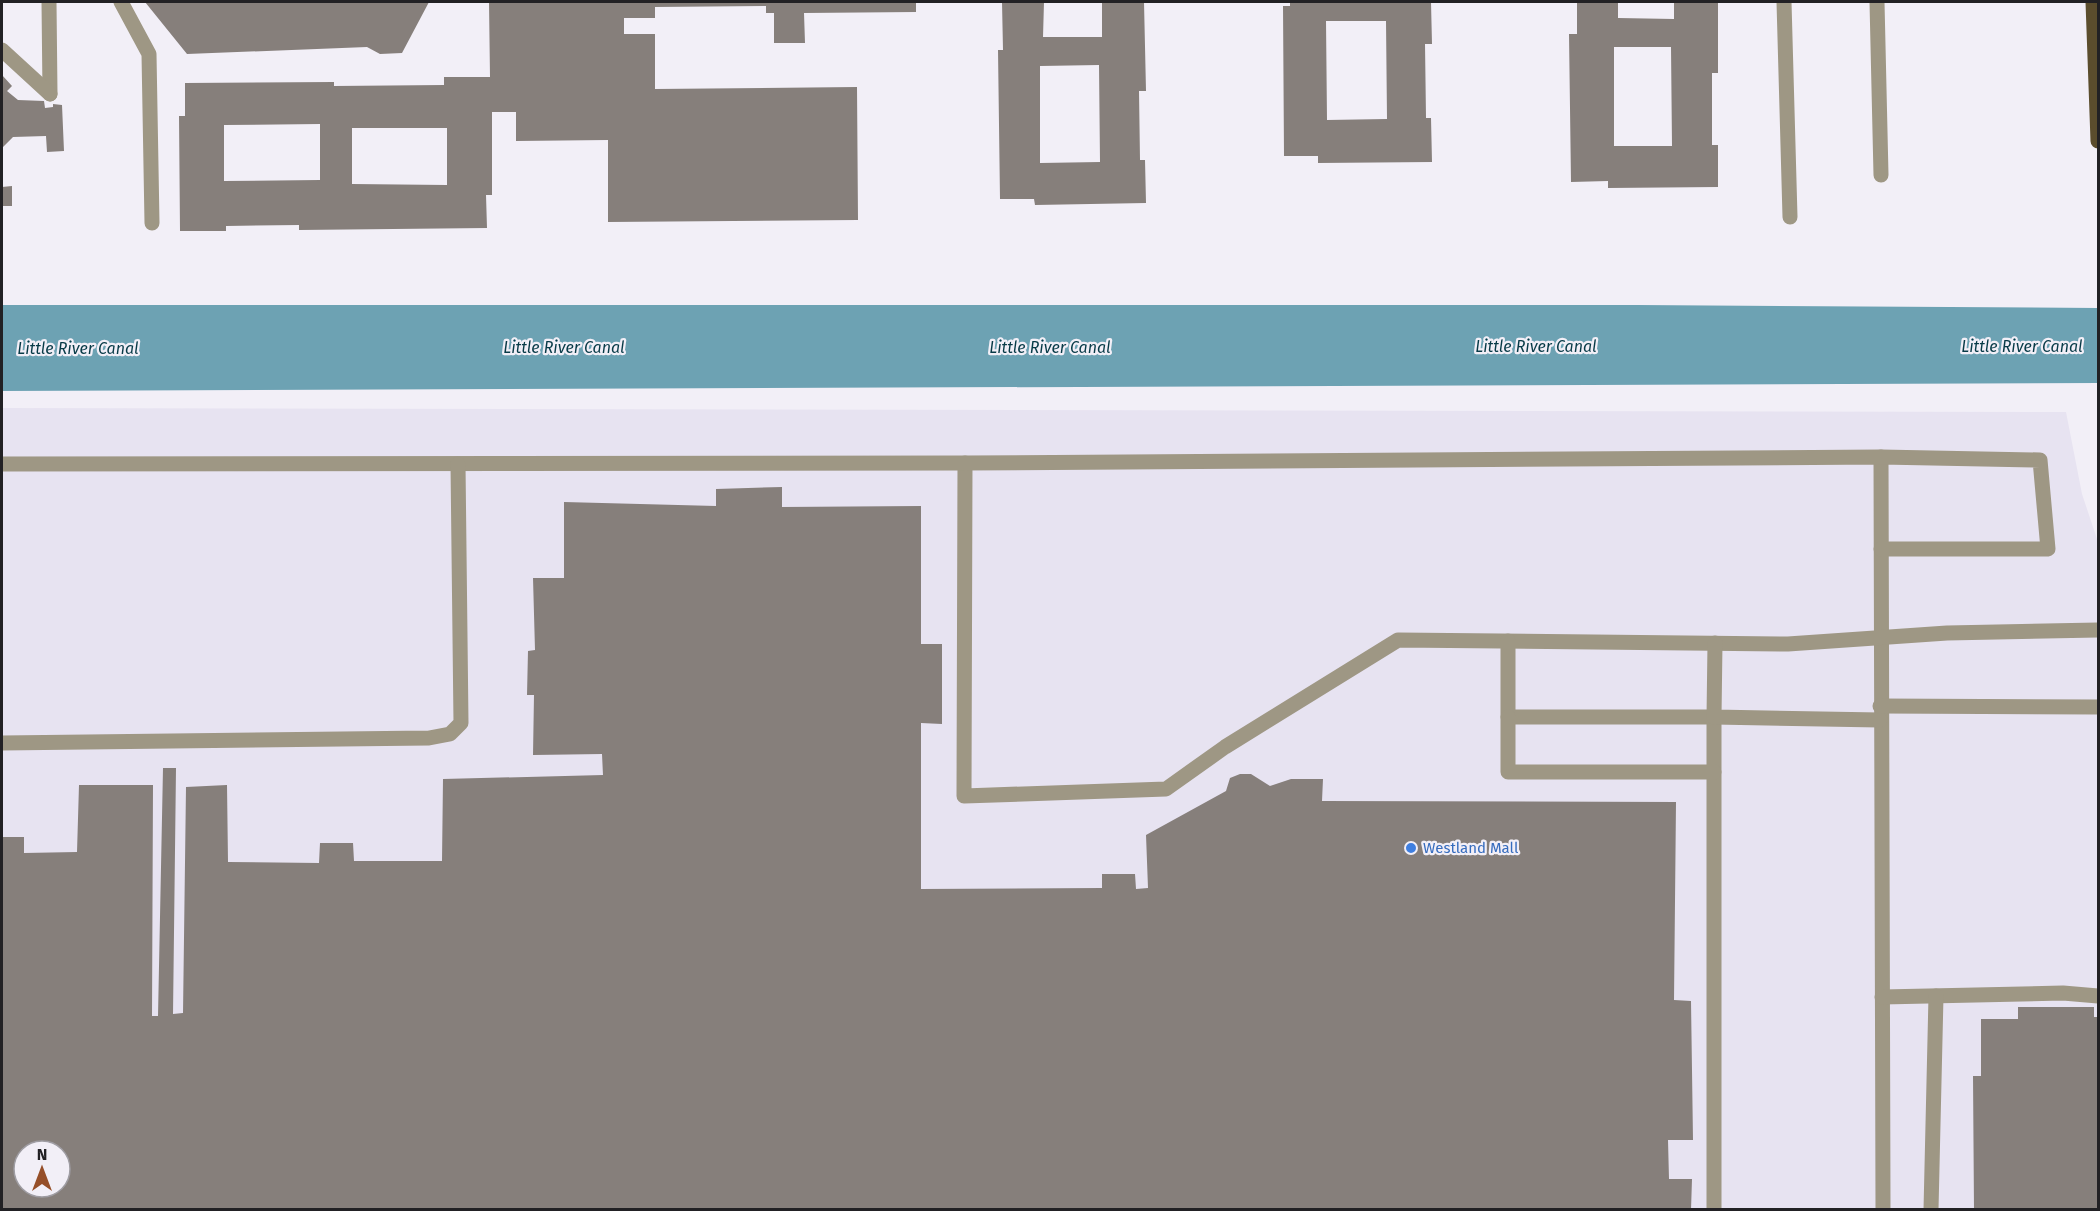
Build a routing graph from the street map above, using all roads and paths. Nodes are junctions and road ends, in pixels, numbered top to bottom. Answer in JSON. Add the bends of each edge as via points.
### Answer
{"nodes":[{"id":1,"x":49,"y":2,"type":"edge"},
{"id":2,"x":121,"y":2,"type":"edge"},
{"id":3,"x":1784,"y":2,"type":"edge"},
{"id":4,"x":1877,"y":2,"type":"edge"},
{"id":5,"x":2093,"y":2,"type":"edge"},
{"id":6,"x":2,"y":50,"type":"edge"},
{"id":7,"x":2097,"y":54,"type":"edge"},
{"id":8,"x":2098,"y":141,"type":"edge"},
{"id":9,"x":1881,"y":175,"type":"dead end"},
{"id":10,"x":1790,"y":218,"type":"dead end"},
{"id":11,"x":152,"y":223,"type":"dead end"},
{"id":12,"x":1881,"y":457,"type":"junction"},
{"id":13,"x":965,"y":463,"type":"junction"},
{"id":14,"x":2,"y":464,"type":"edge"},
{"id":15,"x":458,"y":464,"type":"junction"},
{"id":16,"x":1881,"y":549,"type":"junction"},
{"id":17,"x":2098,"y":630,"type":"edge"},
{"id":18,"x":1881,"y":639,"type":"junction"},
{"id":19,"x":1508,"y":641,"type":"junction"},
{"id":20,"x":1715,"y":643,"type":"junction"},
{"id":21,"x":2098,"y":707,"type":"edge"},
{"id":22,"x":1880,"y":713,"type":"junction"},
{"id":23,"x":1508,"y":717,"type":"junction"},
{"id":24,"x":1714,"y":717,"type":"junction"},
{"id":25,"x":2,"y":743,"type":"edge"},
{"id":26,"x":1714,"y":772,"type":"junction"},
{"id":27,"x":1936,"y":996,"type":"junction"},
{"id":28,"x":2098,"y":996,"type":"edge"},
{"id":29,"x":1882,"y":997,"type":"junction"},
{"id":30,"x":1714,"y":1209,"type":"edge"},
{"id":31,"x":1883,"y":1209,"type":"edge"},
{"id":32,"x":1931,"y":1209,"type":"edge"}],
"edges":[{"from":1,"to":6,"type":"lane","via":[[50,94]]},
{"from":2,"to":11,"type":"lane","via":[[149,54]]},
{"from":3,"to":10,"type":"lane"},
{"from":4,"to":9,"type":"lane"},
{"from":5,"to":7,"type":"main road"},
{"from":7,"to":8,"type":"main road"},
{"from":12,"to":13,"type":"lane"},
{"from":12,"to":16,"type":"lane"},
{"from":12,"to":16,"type":"lane","via":[[2040,460],[2048,549]]},
{"from":13,"to":15,"type":"lane"},
{"from":13,"to":19,"type":"lane","via":[[964,796],[1166,789],[1398,639]]},
{"from":14,"to":15,"type":"lane"},
{"from":15,"to":25,"type":"lane","via":[[461,723],[450,734],[429,738]]},
{"from":16,"to":18,"type":"lane"},
{"from":17,"to":18,"type":"lane","via":[[1947,633]]},
{"from":18,"to":20,"type":"lane"},
{"from":18,"to":22,"type":"lane"},
{"from":19,"to":20,"type":"lane"},
{"from":19,"to":23,"type":"lane"},
{"from":20,"to":24,"type":"lane"},
{"from":21,"to":22,"type":"lane"},
{"from":22,"to":24,"type":"lane"},
{"from":22,"to":29,"type":"lane"},
{"from":23,"to":24,"type":"lane"},
{"from":23,"to":26,"type":"lane","via":[[1508,772]]},
{"from":24,"to":26,"type":"lane"},
{"from":26,"to":30,"type":"lane"},
{"from":27,"to":28,"type":"lane"},
{"from":27,"to":29,"type":"lane"},
{"from":27,"to":32,"type":"lane"},
{"from":29,"to":31,"type":"lane"}]}
